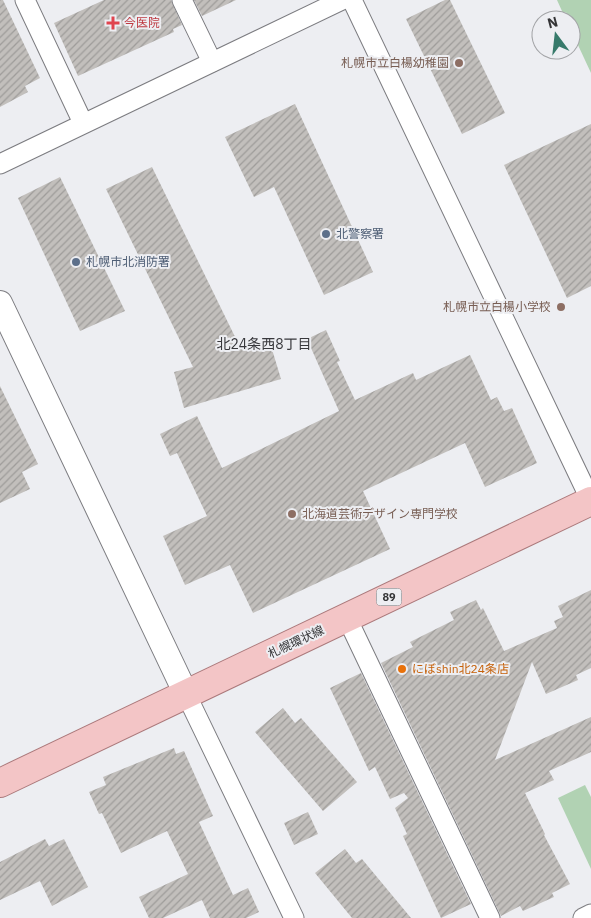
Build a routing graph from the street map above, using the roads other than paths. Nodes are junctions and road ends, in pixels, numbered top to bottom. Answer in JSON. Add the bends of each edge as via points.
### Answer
{"nodes":[{"id":1,"x":25,"y":0,"type":"edge"},
{"id":2,"x":182,"y":0,"type":"edge"},
{"id":3,"x":342,"y":0,"type":"edge"},
{"id":4,"x":352,"y":0,"type":"edge"},
{"id":5,"x":212,"y":62,"type":"junction"},
{"id":6,"x":83,"y":123,"type":"junction"},
{"id":7,"x":0,"y":164,"type":"edge"},
{"id":8,"x":0,"y":303,"type":"edge"},
{"id":9,"x":591,"y":501,"type":"edge"},
{"id":10,"x":347,"y":618,"type":"junction"},
{"id":11,"x":186,"y":694,"type":"junction"},
{"id":12,"x":0,"y":783,"type":"edge"},
{"id":13,"x":591,"y":914,"type":"edge"},
{"id":14,"x":294,"y":918,"type":"edge"},
{"id":15,"x":490,"y":918,"type":"edge"},
{"id":16,"x":582,"y":918,"type":"edge"}],
"edges":[{"from":1,"to":6,"type":"street"},
{"from":2,"to":5,"type":"street"},
{"from":3,"to":5,"type":"street"},
{"from":4,"to":9,"type":"street"},
{"from":5,"to":6,"type":"street"},
{"from":6,"to":7,"type":"street"},
{"from":8,"to":11,"type":"street"},
{"from":9,"to":10,"type":"main road","name":"札幌環状線","number":"89"},
{"from":10,"to":11,"type":"main road","name":"札幌環状線","number":"89"},
{"from":10,"to":15,"type":"street"},
{"from":11,"to":12,"type":"main road","name":"札幌環状線","number":"89"},
{"from":11,"to":14,"type":"street"},
{"from":13,"to":16,"type":"street"}]}
